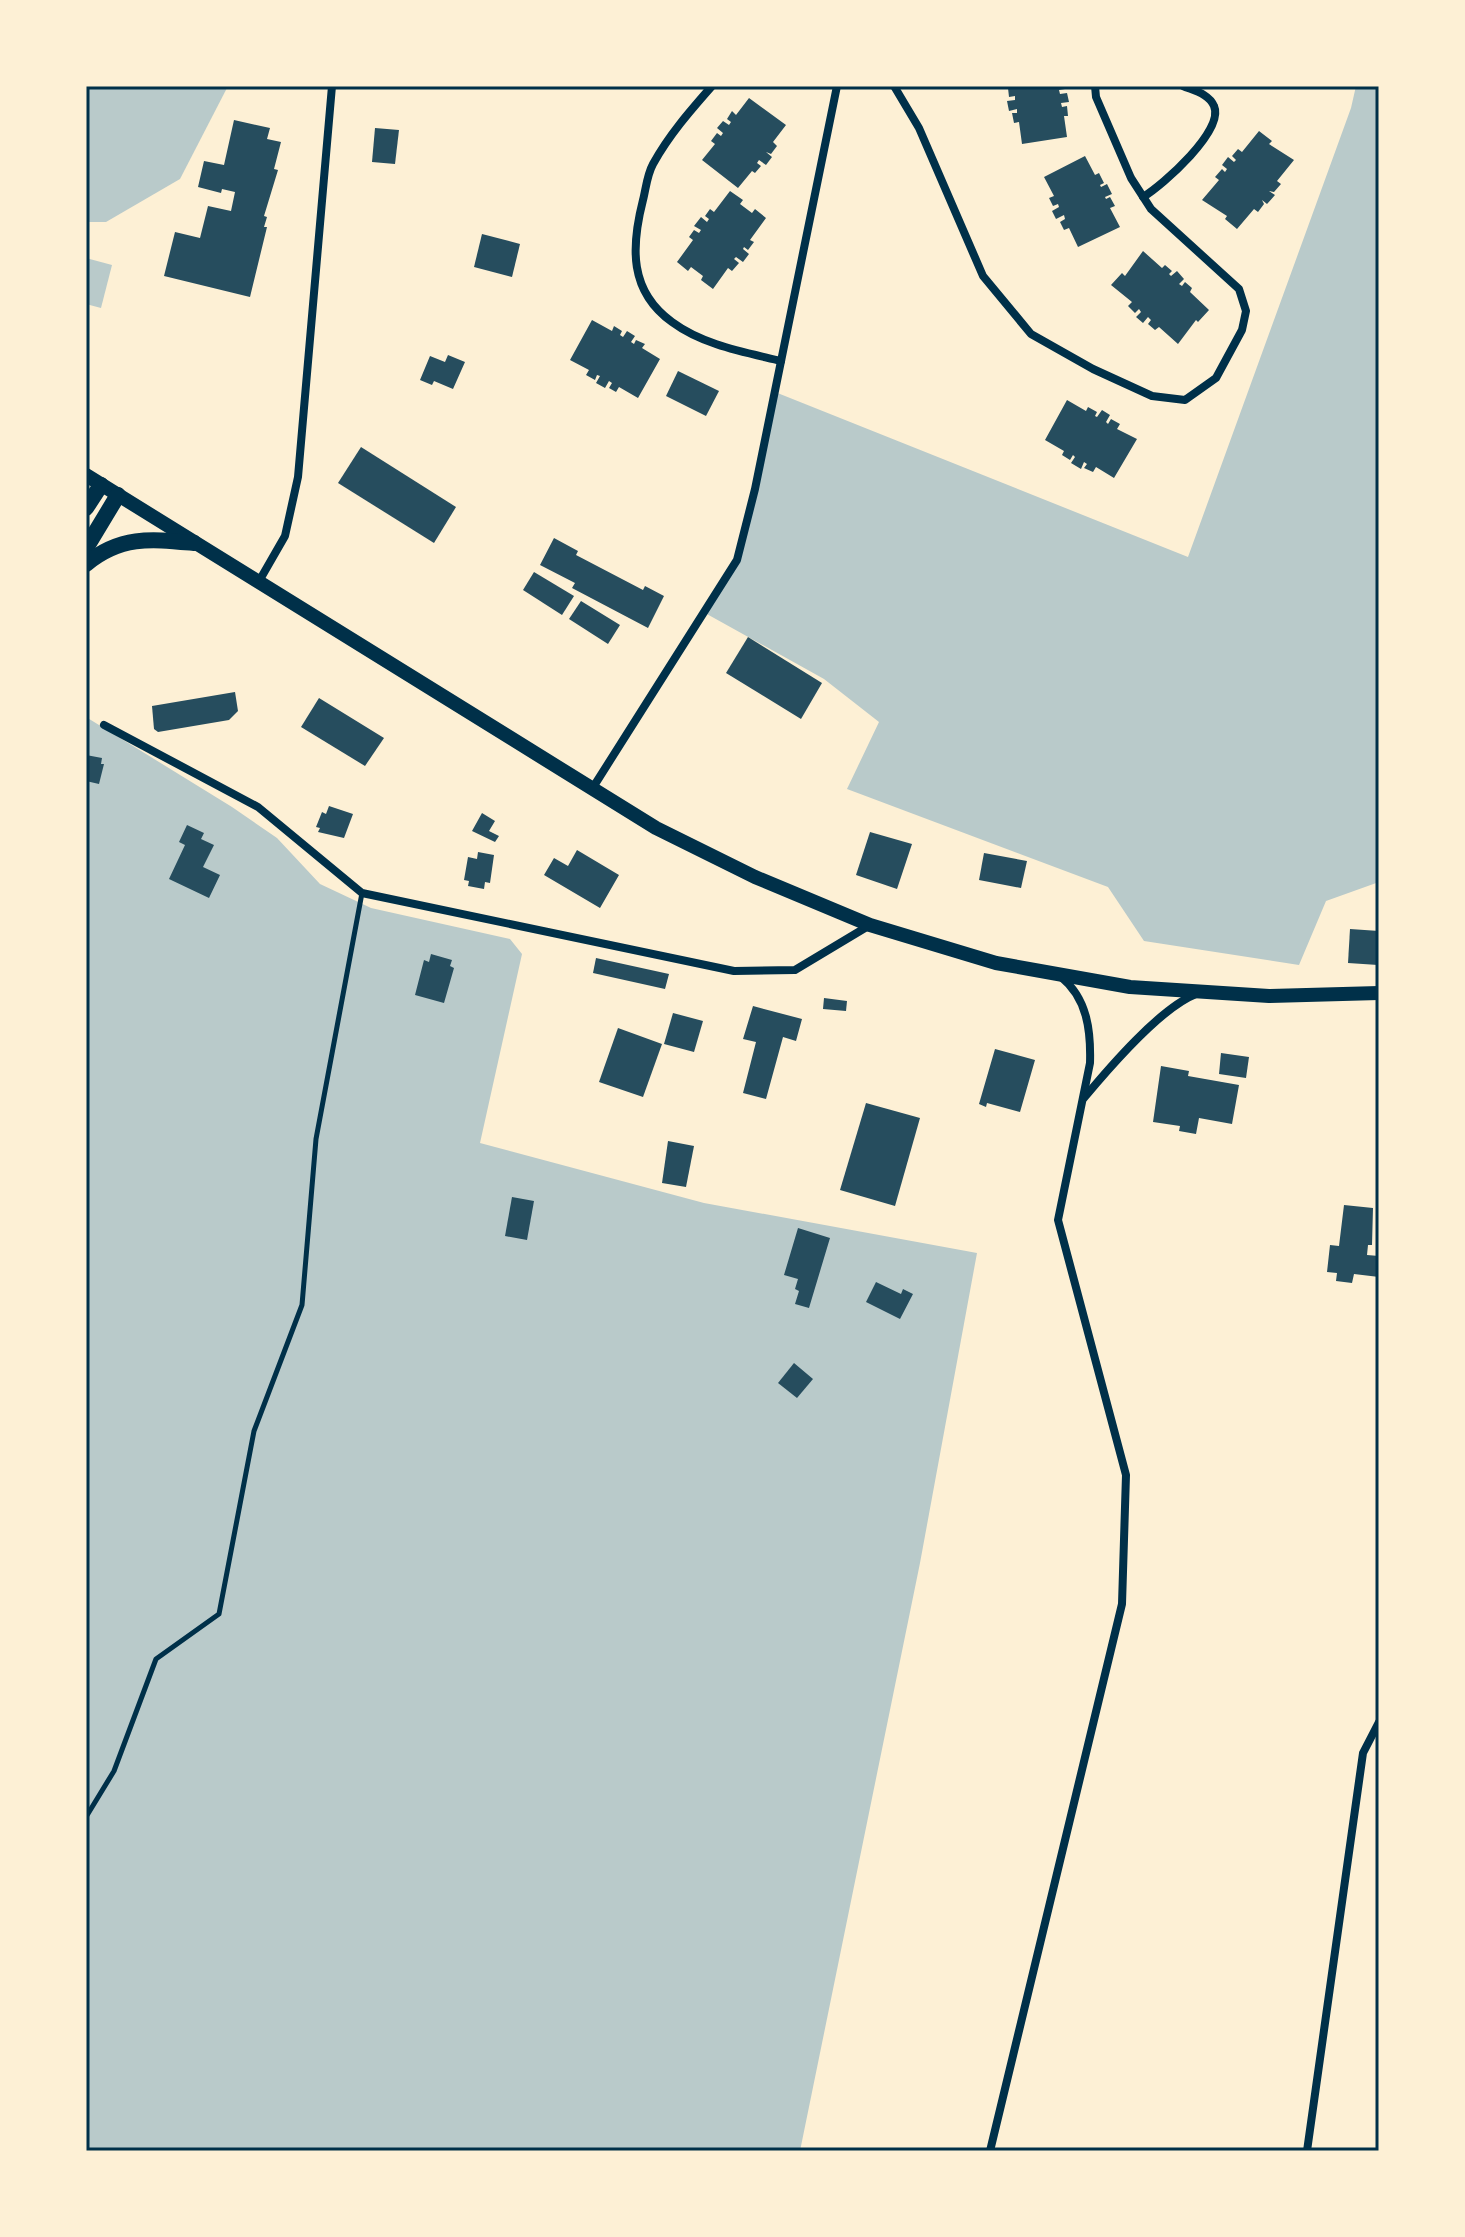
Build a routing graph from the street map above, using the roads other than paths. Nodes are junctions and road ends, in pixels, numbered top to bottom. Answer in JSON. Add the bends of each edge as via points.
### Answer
{"nodes":[{"id":1,"x":332,"y":86,"type":"edge"},
{"id":2,"x":712,"y":86,"type":"edge"},
{"id":3,"x":837,"y":86,"type":"edge"},
{"id":4,"x":894,"y":86,"type":"edge"},
{"id":5,"x":1095,"y":86,"type":"edge"},
{"id":6,"x":1183,"y":86,"type":"edge"},
{"id":7,"x":1143,"y":197,"type":"junction"},
{"id":8,"x":781,"y":361,"type":"junction"},
{"id":9,"x":86,"y":475,"type":"edge"},
{"id":10,"x":101,"y":485,"type":"junction"},
{"id":11,"x":118,"y":495,"type":"junction"},
{"id":12,"x":86,"y":508,"type":"edge"},
{"id":13,"x":194,"y":543,"type":"junction"},
{"id":14,"x":86,"y":548,"type":"edge"},
{"id":15,"x":86,"y":564,"type":"edge"},
{"id":16,"x":258,"y":583,"type":"junction"},
{"id":17,"x":104,"y":725,"type":"dead end"},
{"id":18,"x":592,"y":789,"type":"junction"},
{"id":19,"x":362,"y":893,"type":"junction"},
{"id":20,"x":870,"y":925,"type":"junction"},
{"id":21,"x":1059,"y":974,"type":"junction"},
{"id":22,"x":1201,"y":992,"type":"junction"},
{"id":23,"x":1379,"y":993,"type":"edge"},
{"id":24,"x":1083,"y":1099,"type":"junction"},
{"id":25,"x":1379,"y":1722,"type":"edge"},
{"id":26,"x":86,"y":1817,"type":"edge"},
{"id":27,"x":990,"y":2151,"type":"edge"},
{"id":28,"x":1307,"y":2151,"type":"edge"}],
"edges":[{"from":1,"to":16,"type":"street","via":[[298,477],[285,536]]},
{"from":2,"to":8,"type":"street","via":[[651,167],[634,257],[643,294],[671,321],[705,341]]},
{"from":3,"to":8,"type":"street"},
{"from":4,"to":7,"type":"street","via":[[919,128],[983,276],[1031,334],[1152,396],[1185,400],[1216,378],[1242,330],[1246,311],[1239,289]]},
{"from":5,"to":7,"type":"street"},
{"from":6,"to":7,"type":"street","via":[[1210,98],[1216,120],[1205,138]]},
{"from":8,"to":18,"type":"street","via":[[737,560]]},
{"from":9,"to":10,"type":"main road"},
{"from":10,"to":11,"type":"main road"},
{"from":10,"to":12,"type":"highway"},
{"from":11,"to":13,"type":"main road"},
{"from":11,"to":14,"type":"highway"},
{"from":13,"to":15,"type":"highway","via":[[124,542]]},
{"from":13,"to":16,"type":"main road"},
{"from":16,"to":18,"type":"main road"},
{"from":17,"to":19,"type":"street","via":[[258,807]]},
{"from":18,"to":20,"type":"main road","via":[[701,852]]},
{"from":19,"to":20,"type":"street","via":[[734,971],[795,970]]},
{"from":19,"to":26,"type":"lane","via":[[316,1139],[302,1305],[254,1431],[219,1614],[156,1659],[114,1771]]},
{"from":20,"to":21,"type":"main road","via":[[996,963]]},
{"from":21,"to":22,"type":"main road"},
{"from":21,"to":24,"type":"street","via":[[1074,987],[1083,1006],[1090,1049]]},
{"from":22,"to":23,"type":"main road"},
{"from":22,"to":24,"type":"street","via":[[1156,1022]]},
{"from":24,"to":27,"type":"street","via":[[1058,1220],[1126,1475],[1122,1604]]},
{"from":25,"to":28,"type":"street","via":[[1363,1753]]}]}
